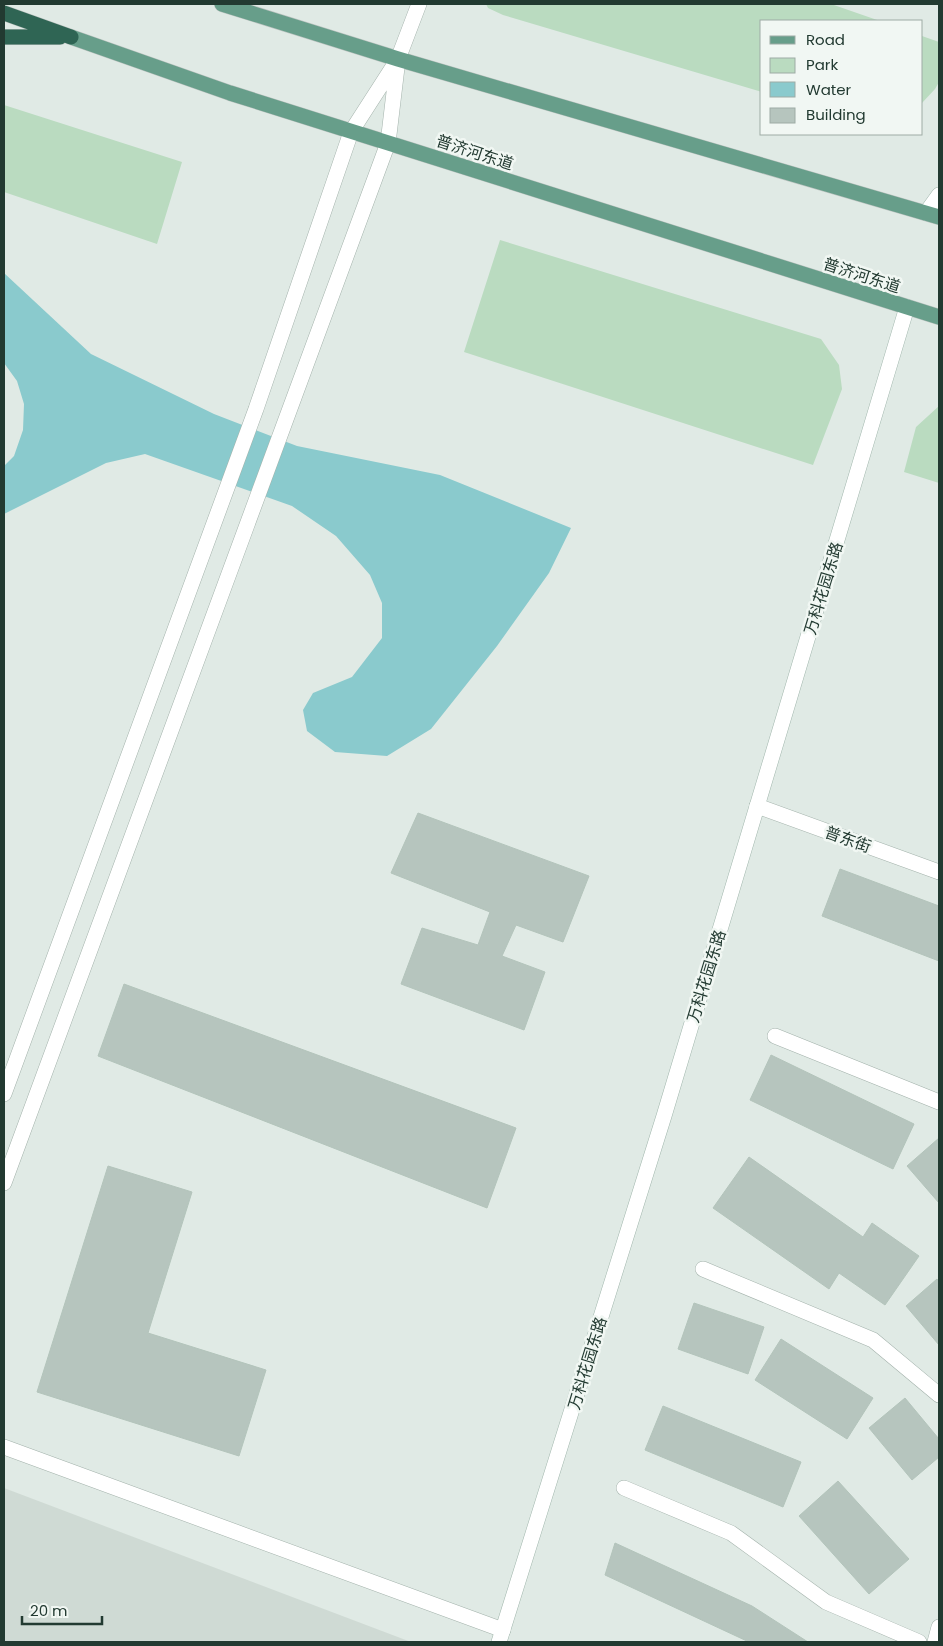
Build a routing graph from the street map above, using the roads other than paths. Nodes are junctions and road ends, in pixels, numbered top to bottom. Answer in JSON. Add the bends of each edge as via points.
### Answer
{"nodes":[{"id":1,"x":222,"y":4,"type":"edge"},
{"id":2,"x":419,"y":4,"type":"edge"},
{"id":3,"x":4,"y":13,"type":"edge"},
{"id":4,"x":4,"y":37,"type":"edge"},
{"id":5,"x":71,"y":37,"type":"junction"},
{"id":6,"x":398,"y":58,"type":"junction"},
{"id":7,"x":351,"y":132,"type":"junction"},
{"id":8,"x":388,"y":143,"type":"junction"},
{"id":9,"x":939,"y":195,"type":"edge"},
{"id":10,"x":933,"y":215,"type":"edge"},
{"id":11,"x":907,"y":307,"type":"junction"},
{"id":12,"x":939,"y":317,"type":"edge"},
{"id":13,"x":757,"y":806,"type":"junction"},
{"id":14,"x":939,"y":872,"type":"edge"},
{"id":15,"x":775,"y":1036,"type":"dead end"},
{"id":16,"x":4,"y":1094,"type":"edge"},
{"id":17,"x":939,"y":1102,"type":"edge"},
{"id":18,"x":4,"y":1183,"type":"edge"},
{"id":19,"x":702,"y":1269,"type":"dead end"},
{"id":20,"x":939,"y":1396,"type":"edge"},
{"id":21,"x":4,"y":1447,"type":"edge"},
{"id":22,"x":624,"y":1488,"type":"dead end"},
{"id":23,"x":939,"y":1627,"type":"edge"},
{"id":24,"x":501,"y":1636,"type":"edge"},
{"id":25,"x":919,"y":1642,"type":"edge"},
{"id":26,"x":935,"y":1642,"type":"edge"}],
"edges":[{"from":1,"to":6,"type":"main road"},
{"from":2,"to":6,"type":"street"},
{"from":3,"to":5,"type":"highway","name":"普济河东道"},
{"from":4,"to":5,"type":"highway"},
{"from":5,"to":7,"type":"main road","name":"普济河东道"},
{"from":6,"to":7,"type":"street"},
{"from":6,"to":8,"type":"street"},
{"from":6,"to":10,"type":"main road"},
{"from":7,"to":8,"type":"main road","name":"普济河东道"},
{"from":7,"to":16,"type":"street","via":[[223,501]]},
{"from":8,"to":11,"type":"main road","name":"普济河东道"},
{"from":8,"to":18,"type":"street"},
{"from":9,"to":10,"type":"street"},
{"from":11,"to":12,"type":"main road","name":"普济河东道"},
{"from":11,"to":13,"type":"street","name":"万科花园东路"},
{"from":13,"to":14,"type":"street","name":"普东街"},
{"from":13,"to":24,"type":"street","name":"万科花园东路"},
{"from":15,"to":17,"type":"street"},
{"from":19,"to":20,"type":"street","via":[[873,1340]]},
{"from":21,"to":24,"type":"street"},
{"from":22,"to":25,"type":"street","via":[[731,1533],[826,1602]]},
{"from":23,"to":26,"type":"street"}]}
